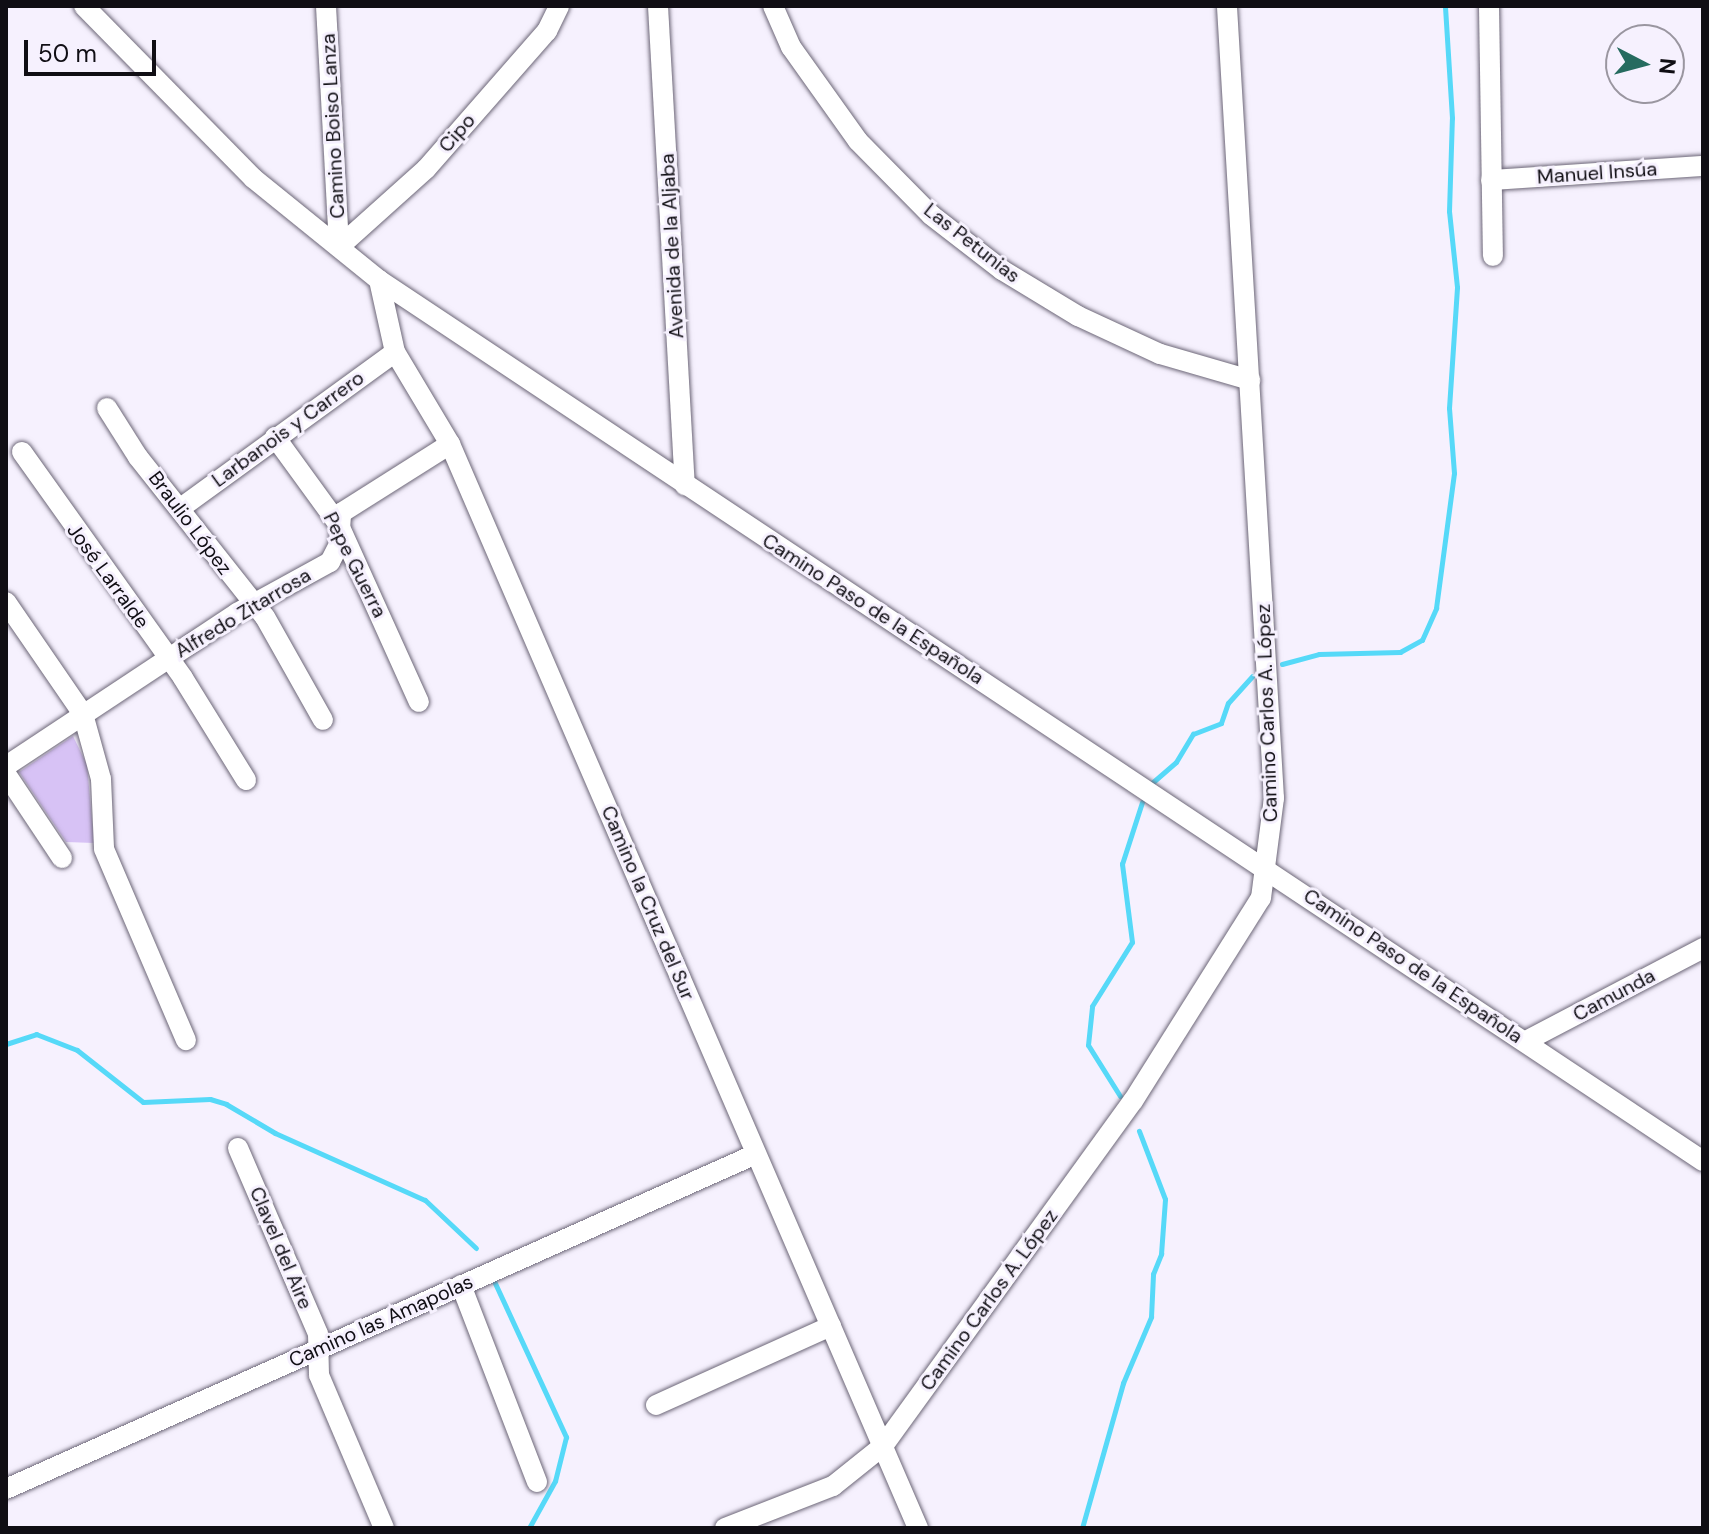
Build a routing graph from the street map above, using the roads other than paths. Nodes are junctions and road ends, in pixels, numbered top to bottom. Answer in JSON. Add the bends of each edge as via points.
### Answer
{"nodes":[{"id":1,"x":84,"y":6,"type":"edge"},
{"id":2,"x":326,"y":6,"type":"edge"},
{"id":3,"x":559,"y":6,"type":"edge"},
{"id":4,"x":658,"y":6,"type":"edge"},
{"id":5,"x":773,"y":6,"type":"edge"},
{"id":6,"x":1227,"y":6,"type":"edge"},
{"id":7,"x":1489,"y":6,"type":"edge"},
{"id":8,"x":1703,"y":166,"type":"edge"},
{"id":9,"x":1491,"y":180,"type":"junction"},
{"id":10,"x":339,"y":247,"type":"junction"},
{"id":11,"x":1493,"y":256,"type":"dead end"},
{"id":12,"x":379,"y":280,"type":"junction"},
{"id":13,"x":395,"y":352,"type":"junction"},
{"id":14,"x":1250,"y":380,"type":"junction"},
{"id":15,"x":107,"y":408,"type":"dead end"},
{"id":16,"x":275,"y":437,"type":"junction"},
{"id":17,"x":450,"y":444,"type":"junction"},
{"id":18,"x":22,"y":452,"type":"dead end"},
{"id":19,"x":685,"y":485,"type":"junction"},
{"id":20,"x":182,"y":507,"type":"junction"},
{"id":21,"x":339,"y":525,"type":"junction"},
{"id":22,"x":6,"y":602,"type":"edge"},
{"id":23,"x":251,"y":605,"type":"junction"},
{"id":24,"x":166,"y":658,"type":"junction"},
{"id":25,"x":419,"y":702,"type":"dead end"},
{"id":26,"x":83,"y":714,"type":"junction"},
{"id":27,"x":323,"y":720,"type":"dead end"},
{"id":28,"x":6,"y":766,"type":"edge"},
{"id":29,"x":6,"y":774,"type":"edge"},
{"id":30,"x":246,"y":780,"type":"dead end"},
{"id":31,"x":62,"y":858,"type":"dead end"},
{"id":32,"x":1268,"y":870,"type":"junction"},
{"id":33,"x":1703,"y":948,"type":"edge"},
{"id":34,"x":186,"y":1040,"type":"dead end"},
{"id":35,"x":1526,"y":1041,"type":"junction"},
{"id":36,"x":238,"y":1148,"type":"dead end"},
{"id":37,"x":756,"y":1154,"type":"junction"},
{"id":38,"x":1703,"y":1161,"type":"edge"},
{"id":39,"x":461,"y":1285,"type":"junction"},
{"id":40,"x":831,"y":1326,"type":"junction"},
{"id":41,"x":316,"y":1350,"type":"junction"},
{"id":42,"x":656,"y":1405,"type":"dead end"},
{"id":43,"x":883,"y":1446,"type":"junction"},
{"id":44,"x":537,"y":1482,"type":"dead end"},
{"id":45,"x":6,"y":1489,"type":"edge"},
{"id":46,"x":384,"y":1528,"type":"edge"},
{"id":47,"x":725,"y":1528,"type":"edge"},
{"id":48,"x":918,"y":1528,"type":"edge"}],
"edges":[{"from":1,"to":10,"type":"street","name":"Camino Paso de la Española","via":[[253,178]]},
{"from":2,"to":10,"type":"street","name":"Camino Boiso Lanza"},
{"from":3,"to":10,"type":"street","name":"Cipo","via":[[547,31],[426,169]]},
{"from":4,"to":19,"type":"street","name":"Avenida de la Aljaba"},
{"from":5,"to":14,"type":"street","name":"Las Petunias","via":[[791,47],[858,141],[943,224],[1002,270],[1078,316],[1160,354]]},
{"from":6,"to":14,"type":"street","name":"Camino Carlos A. López"},
{"from":7,"to":9,"type":"street"},
{"from":8,"to":9,"type":"street","name":"Manuel Insúa"},
{"from":9,"to":11,"type":"street"},
{"from":10,"to":12,"type":"street","name":"Camino Paso de la Española"},
{"from":12,"to":13,"type":"street","name":"Camino la Cruz del Sur"},
{"from":12,"to":19,"type":"street","name":"Camino Paso de la Española"},
{"from":13,"to":16,"type":"street","name":"Larbanois y Carrero"},
{"from":13,"to":17,"type":"street","name":"Camino la Cruz del Sur"},
{"from":14,"to":32,"type":"street","name":"Camino Carlos A. López","via":[[1274,798]]},
{"from":15,"to":20,"type":"street","name":"Braulio López","via":[[138,457]]},
{"from":16,"to":20,"type":"street","name":"Larbanois y Carrero"},
{"from":16,"to":21,"type":"street","name":"Pepe Guerra"},
{"from":17,"to":21,"type":"street","name":"Alfredo Zitarrosa","via":[[341,513]]},
{"from":17,"to":37,"type":"street","name":"Camino la Cruz del Sur"},
{"from":18,"to":24,"type":"street","name":"José Larralde"},
{"from":19,"to":32,"type":"street","name":"Camino Paso de la Española"},
{"from":20,"to":23,"type":"street","name":"Braulio López"},
{"from":21,"to":23,"type":"street","name":"Alfredo Zitarrosa","via":[[339,544],[330,562]]},
{"from":21,"to":25,"type":"street","name":"Pepe Guerra"},
{"from":22,"to":26,"type":"street"},
{"from":23,"to":24,"type":"street","name":"Alfredo Zitarrosa"},
{"from":23,"to":27,"type":"street","name":"Braulio López","via":[[265,617]]},
{"from":24,"to":26,"type":"street","name":"Alfredo Zitarrosa"},
{"from":24,"to":30,"type":"street","name":"José Larralde"},
{"from":26,"to":28,"type":"street","name":"Alfredo Zitarrosa"},
{"from":26,"to":34,"type":"street","via":[[101,779],[104,849]]},
{"from":29,"to":31,"type":"street"},
{"from":32,"to":35,"type":"street","name":"Camino Paso de la Española"},
{"from":32,"to":43,"type":"street","name":"Camino Carlos A. López","via":[[1261,898],[1240,938],[1133,1101]]},
{"from":33,"to":35,"type":"street","name":"Camunda"},
{"from":35,"to":38,"type":"street","name":"Camino Paso de la Española"},
{"from":36,"to":41,"type":"street","name":"Clavel del Aire","via":[[318,1334]]},
{"from":37,"to":39,"type":"street","name":"Camino las Amapolas"},
{"from":37,"to":40,"type":"street","name":"Camino la Cruz del Sur"},
{"from":39,"to":41,"type":"street","name":"Camino las Amapolas"},
{"from":39,"to":44,"type":"street"},
{"from":40,"to":42,"type":"street"},
{"from":40,"to":43,"type":"street","name":"Camino la Cruz del Sur"},
{"from":41,"to":45,"type":"street","name":"Camino las Amapolas"},
{"from":41,"to":46,"type":"street","name":"Clavel del Aire","via":[[319,1375]]},
{"from":43,"to":47,"type":"street","name":"Camino Carlos A. López","via":[[833,1486]]},
{"from":43,"to":48,"type":"street","name":"Camino la Cruz del Sur"}]}
